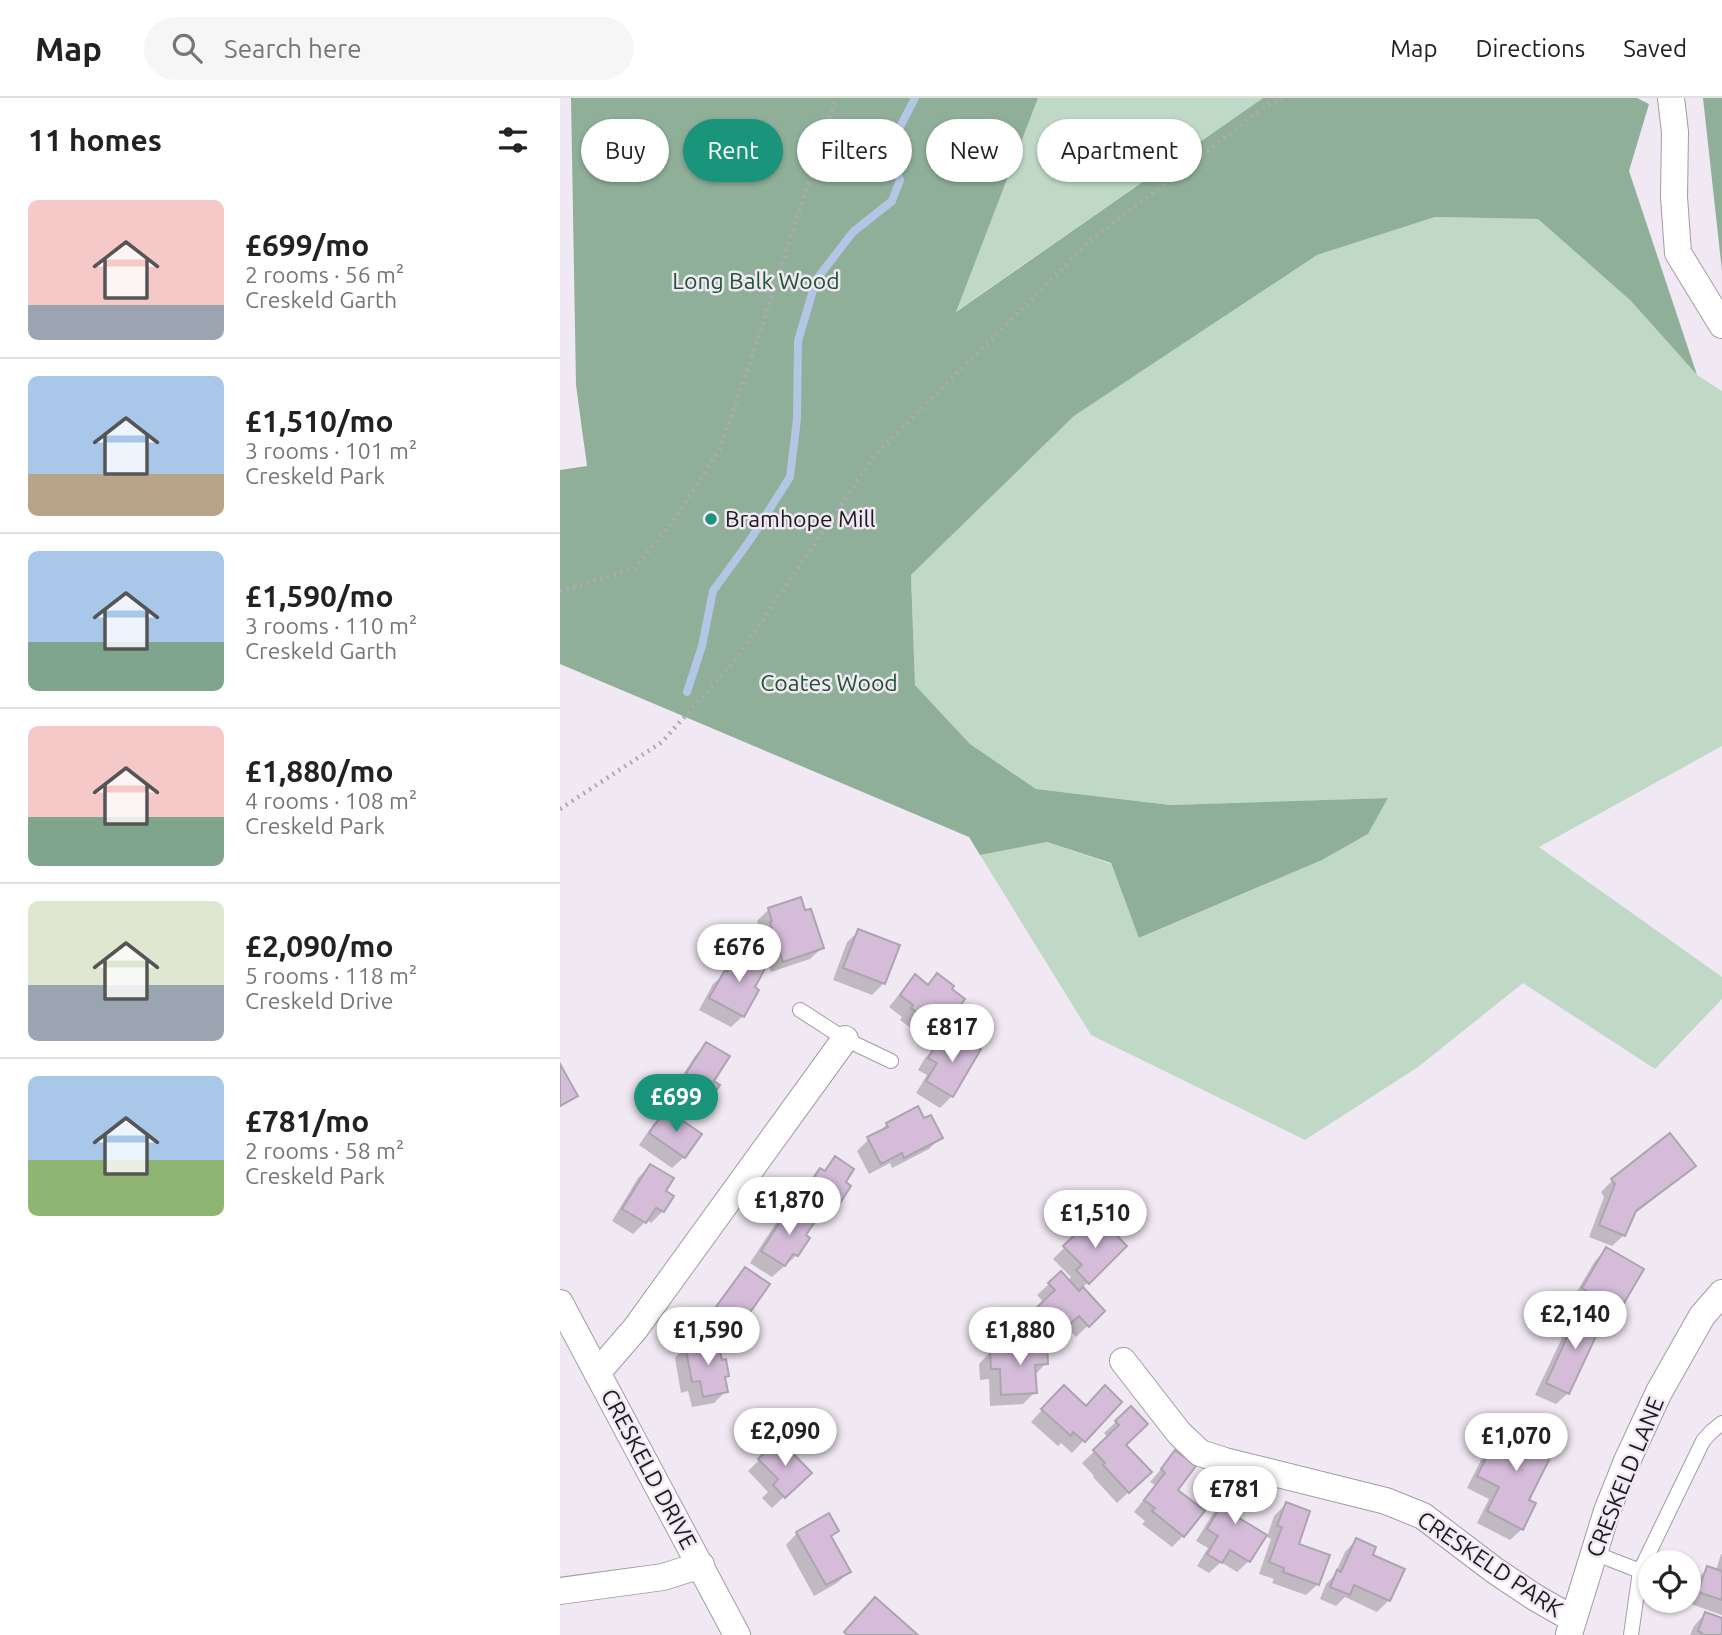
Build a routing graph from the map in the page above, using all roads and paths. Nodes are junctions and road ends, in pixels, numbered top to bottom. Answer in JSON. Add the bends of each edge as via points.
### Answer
{"nodes":[{"id":1,"x":836,"y":98,"type":"edge"},
{"id":2,"x":1284,"y":98,"type":"edge"},
{"id":3,"x":1671,"y":98,"type":"edge"},
{"id":4,"x":1722,"y":325,"type":"edge"},
{"id":5,"x":560,"y":591,"type":"edge"},
{"id":6,"x":560,"y":809,"type":"edge"},
{"id":7,"x":800,"y":1010,"type":"dead end"},
{"id":8,"x":845,"y":1039,"type":"junction"},
{"id":9,"x":891,"y":1061,"type":"dead end"},
{"id":10,"x":1722,"y":1293,"type":"edge"},
{"id":11,"x":560,"y":1303,"type":"edge"},
{"id":12,"x":1123,"y":1361,"type":"dead end"},
{"id":13,"x":597,"y":1373,"type":"junction"},
{"id":14,"x":1722,"y":1423,"type":"edge"},
{"id":15,"x":1650,"y":1550,"type":"edge"},
{"id":16,"x":1594,"y":1553,"type":"junction"},
{"id":17,"x":701,"y":1565,"type":"junction"},
{"id":18,"x":1638,"y":1570,"type":"edge"},
{"id":19,"x":1638,"y":1585,"type":"edge"},
{"id":20,"x":560,"y":1591,"type":"edge"},
{"id":21,"x":1571,"y":1627,"type":"edge"},
{"id":22,"x":737,"y":1635,"type":"edge"},
{"id":23,"x":1631,"y":1635,"type":"edge"}],
"edges":[{"from":1,"to":5,"type":"path","via":[[721,447],[674,520],[634,569]]},
{"from":2,"to":6,"type":"path","via":[[1267,105],[1091,240],[875,455],[736,659],[662,742]]},
{"from":3,"to":4,"type":"street","via":[[1678,253]]},
{"from":7,"to":8,"type":"lane"},
{"from":8,"to":9,"type":"lane"},
{"from":8,"to":13,"type":"street","via":[[635,1329]]},
{"from":10,"to":16,"type":"street","name":"CRESKELD LANE","via":[[1702,1315],[1658,1392]]},
{"from":11,"to":13,"type":"street","name":"CRESKELD DRIVE"},
{"from":12,"to":21,"type":"street","name":"CRESKELD PARK","via":[[1200,1453],[1387,1501],[1423,1516]]},
{"from":13,"to":17,"type":"street","name":"CRESKELD DRIVE"},
{"from":14,"to":15,"type":"lane","via":[[1703,1441]]},
{"from":16,"to":18,"type":"lane"},
{"from":16,"to":21,"type":"street","name":"CRESKELD LANE"},
{"from":17,"to":20,"type":"street","via":[[663,1577]]},
{"from":17,"to":22,"type":"street","name":"CRESKELD DRIVE"},
{"from":19,"to":23,"type":"lane"}]}
